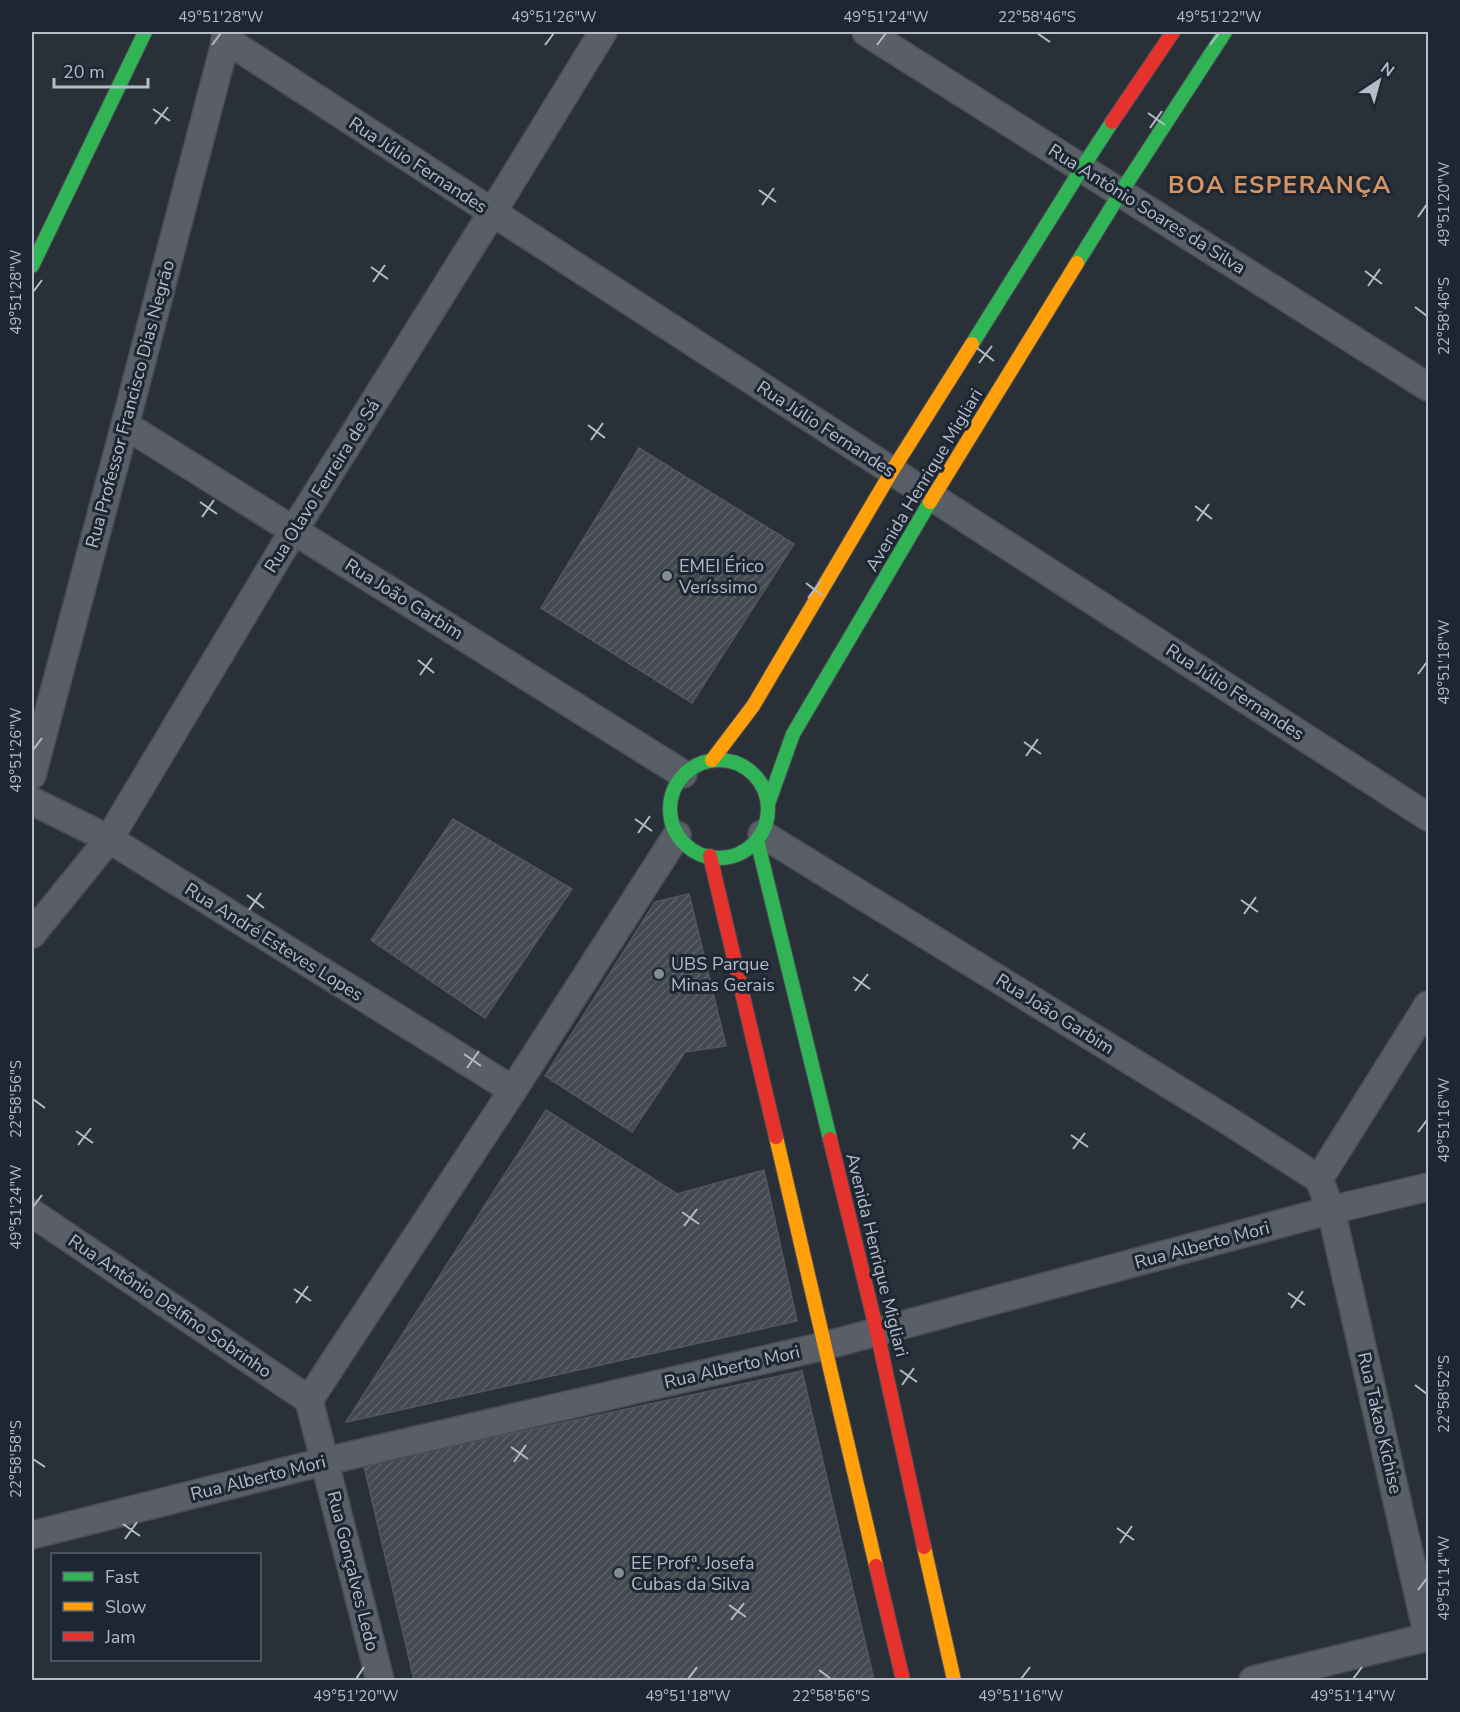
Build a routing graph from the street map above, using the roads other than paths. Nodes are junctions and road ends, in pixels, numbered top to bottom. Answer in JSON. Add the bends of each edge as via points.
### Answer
{"nodes":[{"id":1,"x":145,"y":32,"type":"edge"},
{"id":2,"x":603,"y":32,"type":"edge"},
{"id":3,"x":866,"y":32,"type":"edge"},
{"id":4,"x":1173,"y":32,"type":"edge"},
{"id":5,"x":1225,"y":32,"type":"edge"},
{"id":6,"x":226,"y":35,"type":"edge"},
{"id":7,"x":1082,"y":168,"type":"junction"},
{"id":8,"x":1121,"y":192,"type":"junction"},
{"id":9,"x":492,"y":213,"type":"junction"},
{"id":10,"x":32,"y":266,"type":"edge"},
{"id":11,"x":1428,"y":387,"type":"edge"},
{"id":12,"x":125,"y":425,"type":"junction"},
{"id":13,"x":892,"y":471,"type":"junction"},
{"id":14,"x":933,"y":497,"type":"junction"},
{"id":15,"x":294,"y":530,"type":"junction"},
{"id":16,"x":712,"y":760,"type":"junction"},
{"id":17,"x":683,"y":774,"type":"junction"},
{"id":18,"x":32,"y":775,"type":"edge"},
{"id":19,"x":32,"y":801,"type":"edge"},
{"id":20,"x":768,"y":804,"type":"junction"},
{"id":21,"x":1428,"y":816,"type":"edge"},
{"id":22,"x":676,"y":835,"type":"junction"},
{"id":23,"x":759,"y":837,"type":"junction"},
{"id":24,"x":109,"y":839,"type":"junction"},
{"id":25,"x":710,"y":856,"type":"junction"},
{"id":26,"x":32,"y":934,"type":"edge"},
{"id":27,"x":1428,"y":1005,"type":"edge"},
{"id":28,"x":513,"y":1090,"type":"junction"},
{"id":29,"x":1319,"y":1179,"type":"junction"},
{"id":30,"x":1428,"y":1187,"type":"edge"},
{"id":31,"x":1331,"y":1210,"type":"junction"},
{"id":32,"x":32,"y":1213,"type":"edge"},
{"id":33,"x":878,"y":1332,"type":"junction"},
{"id":34,"x":824,"y":1346,"type":"junction"},
{"id":35,"x":309,"y":1400,"type":"junction"},
{"id":36,"x":326,"y":1461,"type":"junction"},
{"id":37,"x":32,"y":1535,"type":"edge"},
{"id":38,"x":1428,"y":1637,"type":"edge"},
{"id":39,"x":380,"y":1680,"type":"edge"},
{"id":40,"x":903,"y":1680,"type":"edge"},
{"id":41,"x":954,"y":1680,"type":"edge"},
{"id":42,"x":1252,"y":1680,"type":"edge"}],
"edges":[{"from":1,"to":10,"type":"main road"},
{"from":2,"to":9,"type":"street","name":"Rua Olavo Ferreira de Sá"},
{"from":3,"to":7,"type":"street","name":"Rua Antônio Soares da Silva"},
{"from":4,"to":7,"type":"main road","name":"Avenida Henrique Migliari"},
{"from":5,"to":8,"type":"main road","name":"Avenida Henrique Migliari"},
{"from":6,"to":9,"type":"street","name":"Rua Júlio Fernandes"},
{"from":6,"to":12,"type":"street","name":"Rua Professor Francisco Dias Negrão"},
{"from":7,"to":8,"type":"street","name":"Rua Antônio Soares da Silva"},
{"from":7,"to":13,"type":"main road","name":"Avenida Henrique Migliari"},
{"from":8,"to":11,"type":"street","name":"Rua Antônio Soares da Silva"},
{"from":8,"to":14,"type":"main road","name":"Avenida Henrique Migliari"},
{"from":9,"to":13,"type":"street","name":"Rua Júlio Fernandes"},
{"from":9,"to":15,"type":"street","name":"Rua Olavo Ferreira de Sá"},
{"from":12,"to":15,"type":"street","name":"Rua João Garbim"},
{"from":12,"to":18,"type":"street","name":"Rua Professor Francisco Dias Negrão"},
{"from":13,"to":14,"type":"street","name":"Rua Júlio Fernandes"},
{"from":13,"to":16,"type":"main road","name":"Avenida Henrique Migliari","via":[[753,706]]},
{"from":14,"to":20,"type":"main road","name":"Avenida Henrique Migliari","via":[[793,734]]},
{"from":14,"to":21,"type":"street","name":"Rua Júlio Fernandes"},
{"from":15,"to":17,"type":"street","name":"Rua João Garbim"},
{"from":15,"to":24,"type":"street","name":"Rua Olavo Ferreira de Sá"},
{"from":16,"to":17,"type":"main road"},
{"from":16,"to":20,"type":"main road","via":[[728,760],[756,776]]},
{"from":17,"to":22,"type":"main road","via":[[669,803]]},
{"from":19,"to":24,"type":"street","name":"Rua André Esteves Lopes"},
{"from":20,"to":23,"type":"main road"},
{"from":22,"to":25,"type":"main road","via":[[698,854]]},
{"from":22,"to":28,"type":"street"},
{"from":23,"to":25,"type":"main road","via":[[739,854]]},
{"from":23,"to":29,"type":"street","name":"Rua João Garbim"},
{"from":23,"to":33,"type":"main road","name":"Avenida Henrique Migliari"},
{"from":24,"to":26,"type":"street","name":"Rua Olavo Ferreira de Sá"},
{"from":24,"to":28,"type":"street","name":"Rua André Esteves Lopes"},
{"from":25,"to":34,"type":"main road"},
{"from":27,"to":29,"type":"street"},
{"from":28,"to":35,"type":"street"},
{"from":29,"to":31,"type":"street"},
{"from":30,"to":31,"type":"street","name":"Rua Alberto Mori"},
{"from":31,"to":33,"type":"street","name":"Rua Alberto Mori"},
{"from":31,"to":38,"type":"street","name":"Rua Takao Kichise"},
{"from":32,"to":35,"type":"street","name":"Rua Antônio Delfino Sobrinho"},
{"from":33,"to":34,"type":"street","name":"Rua Alberto Mori"},
{"from":33,"to":41,"type":"main road","name":"Avenida Henrique Migliari"},
{"from":34,"to":36,"type":"street","name":"Rua Alberto Mori"},
{"from":34,"to":40,"type":"main road"},
{"from":35,"to":36,"type":"street","name":"Rua Gonçalves Ledo"},
{"from":36,"to":37,"type":"street","name":"Rua Alberto Mori"},
{"from":36,"to":39,"type":"street","name":"Rua Gonçalves Ledo"},
{"from":38,"to":42,"type":"street"}]}
